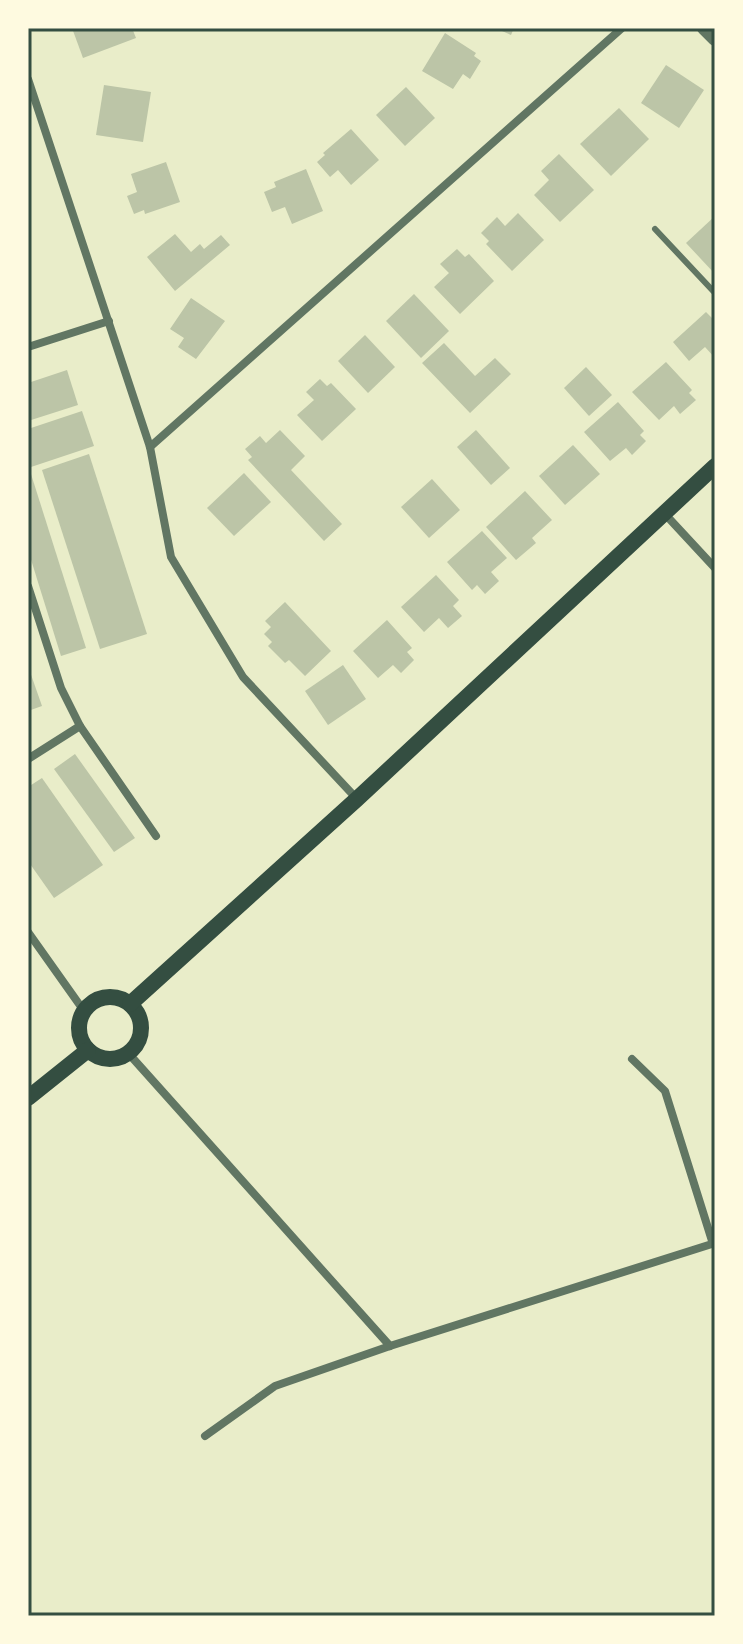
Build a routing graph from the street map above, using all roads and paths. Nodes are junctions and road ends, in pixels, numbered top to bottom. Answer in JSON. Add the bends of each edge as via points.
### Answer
{"nodes":[{"id":1,"x":622,"y":28,"type":"edge"},
{"id":2,"x":704,"y":28,"type":"edge"},
{"id":3,"x":715,"y":39,"type":"edge"},
{"id":4,"x":28,"y":79,"type":"edge"},
{"id":5,"x":655,"y":229,"type":"dead end"},
{"id":6,"x":715,"y":293,"type":"edge"},
{"id":7,"x":109,"y":321,"type":"junction"},
{"id":8,"x":28,"y":347,"type":"edge"},
{"id":9,"x":150,"y":447,"type":"junction"},
{"id":10,"x":715,"y":466,"type":"edge"},
{"id":11,"x":664,"y":513,"type":"junction"},
{"id":12,"x":715,"y":568,"type":"edge"},
{"id":13,"x":28,"y":586,"type":"edge"},
{"id":14,"x":80,"y":726,"type":"junction"},
{"id":15,"x":28,"y":759,"type":"edge"},
{"id":16,"x":357,"y":799,"type":"junction"},
{"id":17,"x":156,"y":836,"type":"dead end"},
{"id":18,"x":28,"y":932,"type":"edge"},
{"id":19,"x":130,"y":1004,"type":"junction"},
{"id":20,"x":84,"y":1011,"type":"junction"},
{"id":21,"x":88,"y":1050,"type":"junction"},
{"id":22,"x":129,"y":1054,"type":"junction"},
{"id":23,"x":632,"y":1059,"type":"dead end"},
{"id":24,"x":28,"y":1098,"type":"edge"},
{"id":25,"x":714,"y":1244,"type":"edge"},
{"id":26,"x":390,"y":1346,"type":"junction"},
{"id":27,"x":205,"y":1436,"type":"dead end"}],
"edges":[{"from":1,"to":9,"type":"street"},
{"from":2,"to":3,"type":"street"},
{"from":4,"to":7,"type":"street"},
{"from":5,"to":6,"type":"lane"},
{"from":7,"to":8,"type":"street"},
{"from":7,"to":9,"type":"street"},
{"from":9,"to":16,"type":"street","via":[[171,557],[243,677]]},
{"from":10,"to":11,"type":"main road"},
{"from":11,"to":12,"type":"street"},
{"from":11,"to":16,"type":"main road"},
{"from":13,"to":14,"type":"street","via":[[61,688]]},
{"from":14,"to":15,"type":"street"},
{"from":14,"to":17,"type":"street"},
{"from":16,"to":19,"type":"main road"},
{"from":18,"to":20,"type":"street"},
{"from":19,"to":20,"type":"main road","via":[[101,999]]},
{"from":19,"to":22,"type":"main road","via":[[141,1029]]},
{"from":20,"to":21,"type":"main road","via":[[79,1031]]},
{"from":21,"to":22,"type":"main road","via":[[112,1060]]},
{"from":21,"to":24,"type":"main road"},
{"from":22,"to":26,"type":"street"},
{"from":23,"to":25,"type":"street","via":[[665,1091]]},
{"from":25,"to":26,"type":"street"},
{"from":26,"to":27,"type":"street","via":[[275,1386]]}]}
